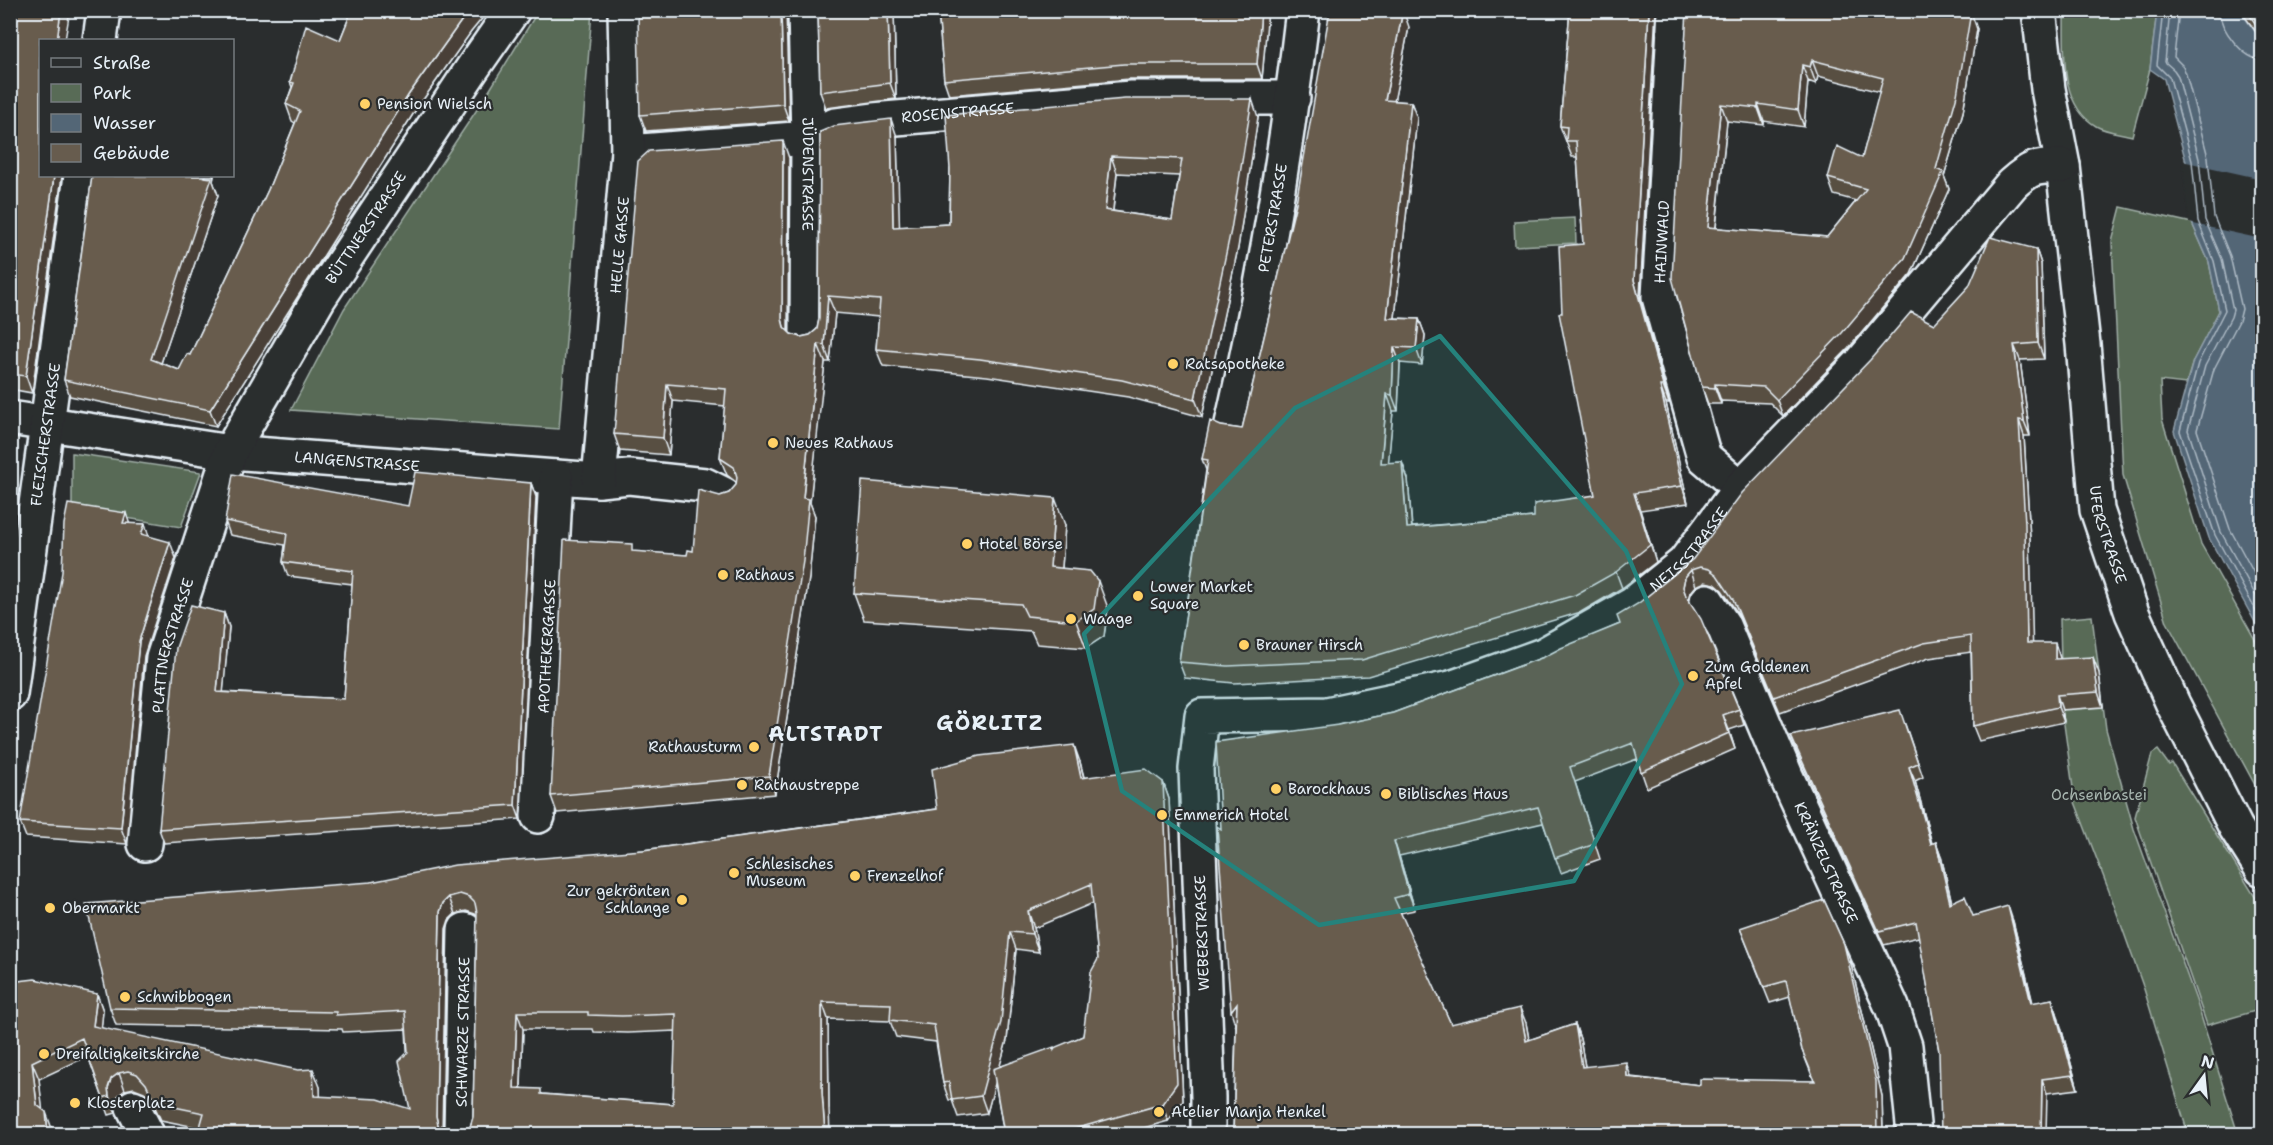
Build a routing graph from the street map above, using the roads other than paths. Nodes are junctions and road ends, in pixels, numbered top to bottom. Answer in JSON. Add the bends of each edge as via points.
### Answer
{"nodes":[{"id":1,"x":104,"y":10,"type":"edge"},
{"id":2,"x":513,"y":10,"type":"edge"},
{"id":3,"x":625,"y":10,"type":"edge"},
{"id":4,"x":805,"y":10,"type":"edge"},
{"id":5,"x":1303,"y":10,"type":"edge"},
{"id":6,"x":1675,"y":10,"type":"edge"},
{"id":7,"x":2039,"y":10,"type":"edge"},
{"id":8,"x":100,"y":39,"type":"edge"},
{"id":9,"x":1293,"y":98,"type":"junction"},
{"id":10,"x":808,"y":138,"type":"junction"},
{"id":11,"x":628,"y":153,"type":"junction"},
{"id":12,"x":2063,"y":166,"type":"junction"},
{"id":13,"x":81,"y":177,"type":"edge"},
{"id":14,"x":807,"y":336,"type":"edge"},
{"id":15,"x":10,"y":418,"type":"edge"},
{"id":16,"x":46,"y":422,"type":"junction"},
{"id":17,"x":1232,"y":423,"type":"dead end"},
{"id":18,"x":230,"y":452,"type":"junction"},
{"id":19,"x":556,"y":477,"type":"junction"},
{"id":20,"x":600,"y":480,"type":"junction"},
{"id":21,"x":719,"y":485,"type":"edge"},
{"id":22,"x":1740,"y":488,"type":"junction"},
{"id":23,"x":1684,"y":563,"type":"junction"},
{"id":24,"x":10,"y":694,"type":"edge"},
{"id":25,"x":1199,"y":731,"type":"joint"},
{"id":26,"x":537,"y":816,"type":"dead end"},
{"id":27,"x":144,"y":844,"type":"dead end"},
{"id":28,"x":2262,"y":869,"type":"edge"},
{"id":29,"x":465,"y":930,"type":"dead end"},
{"id":30,"x":461,"y":1134,"type":"edge"},
{"id":31,"x":1208,"y":1134,"type":"edge"},
{"id":32,"x":1914,"y":1134,"type":"edge"}],
"edges":[{"from":1,"to":8,"type":"street"},
{"from":2,"to":18,"type":"street","name":"BÜTTNERSTRASSE","via":[[319,298]]},
{"from":3,"to":11,"type":"street","name":"HELLE GASSE"},
{"from":4,"to":10,"type":"street","name":"JÜDENSTRASSE"},
{"from":5,"to":9,"type":"street","name":"PETERSTRASSE"},
{"from":6,"to":22,"type":"street","name":"HAINWALD","via":[[1659,297],[1704,457]]},
{"from":7,"to":12,"type":"street","name":"UFERSTRASSE","via":[[2048,89]]},
{"from":9,"to":10,"type":"street","name":"ROSENSTRASSE","via":[[1120,99],[913,116],[835,125]]},
{"from":9,"to":17,"type":"street","name":"PETERSTRASSE","via":[[1254,325]]},
{"from":10,"to":11,"type":"street","name":"ROSENSTRASSE"},
{"from":10,"to":14,"type":"street","name":"JÜDENSTRASSE"},
{"from":11,"to":20,"type":"street","name":"HELLE GASSE"},
{"from":12,"to":22,"type":"street","name":"NEISSSTRASSE","via":[[2036,166],[2012,184],[1862,362]]},
{"from":12,"to":28,"type":"street","name":"UFERSTRASSE","via":[[2097,510],[2132,613],[2236,828]]},
{"from":13,"to":16,"type":"street","name":"FLEISCHERSTRASSE"},
{"from":15,"to":16,"type":"street","name":"LANGENSTRASSE"},
{"from":16,"to":18,"type":"street","name":"LANGENSTRASSE"},
{"from":16,"to":24,"type":"street","name":"FLEISCHERSTRASSE"},
{"from":18,"to":19,"type":"street","name":"LANGENSTRASSE"},
{"from":18,"to":27,"type":"street","name":"PLATTNERSTRASSE","via":[[163,658]]},
{"from":19,"to":20,"type":"street","name":"LANGENSTRASSE"},
{"from":19,"to":26,"type":"street","name":"APOTHEKERGASSE"},
{"from":20,"to":21,"type":"street","name":"LANGENSTRASSE","via":[[629,477]]},
{"from":22,"to":23,"type":"street","name":"NEISSSTRASSE"},
{"from":23,"to":25,"type":"street","name":"NEISSSTRASSE","via":[[1633,604],[1543,655],[1451,688],[1327,714],[1202,716]]},
{"from":23,"to":32,"type":"street","name":"KRÄNZELSTRASSE","via":[[1723,625],[1787,778],[1892,1007],[1905,1046]]},
{"from":25,"to":31,"type":"street","name":"WEBERSTRASSE","via":[[1196,769]]},
{"from":29,"to":30,"type":"street","name":"SCHWARZE STRASSE"}]}
